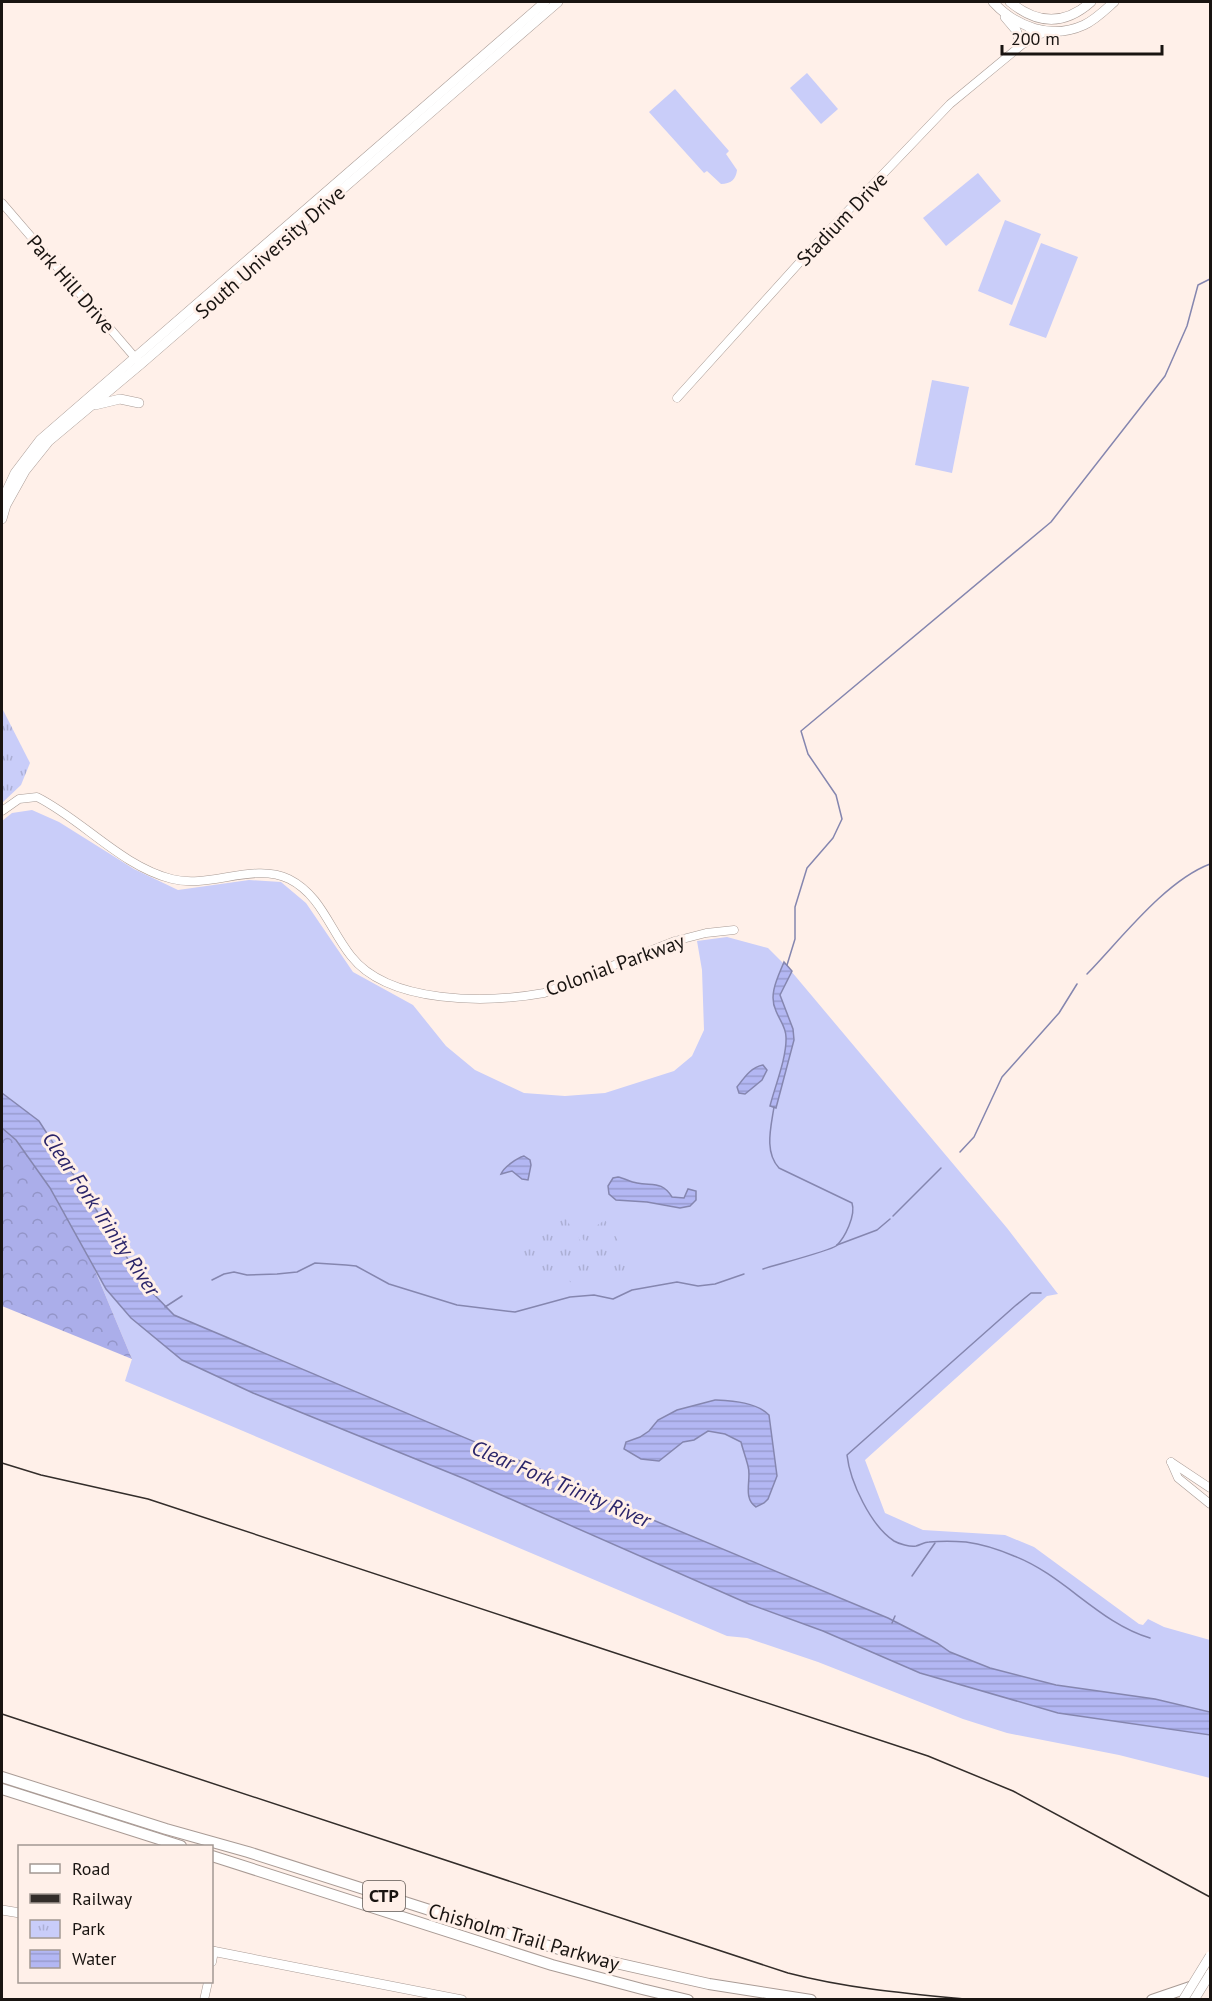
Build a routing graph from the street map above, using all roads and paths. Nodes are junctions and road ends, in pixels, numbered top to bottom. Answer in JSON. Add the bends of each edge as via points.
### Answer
{"nodes":[{"id":1,"x":544,"y":2,"type":"edge"},
{"id":2,"x":558,"y":2,"type":"edge"},
{"id":3,"x":993,"y":2,"type":"edge"},
{"id":4,"x":1011,"y":2,"type":"edge"},
{"id":5,"x":1091,"y":2,"type":"edge"},
{"id":6,"x":1114,"y":2,"type":"edge"},
{"id":7,"x":1022,"y":10,"type":"junction"},
{"id":8,"x":1054,"y":19,"type":"junction"},
{"id":9,"x":1029,"y":27,"type":"junction"},
{"id":10,"x":1045,"y":31,"type":"junction"},
{"id":11,"x":1020,"y":45,"type":"junction"},
{"id":12,"x":2,"y":203,"type":"edge"},
{"id":13,"x":138,"y":361,"type":"junction"},
{"id":14,"x":677,"y":398,"type":"dead end"},
{"id":15,"x":139,"y":403,"type":"dead end"},
{"id":16,"x":90,"y":407,"type":"junction"},
{"id":17,"x":2,"y":501,"type":"edge"},
{"id":18,"x":2,"y":519,"type":"edge"},
{"id":19,"x":2,"y":811,"type":"edge"},
{"id":20,"x":734,"y":930,"type":"dead end"},
{"id":21,"x":1210,"y":1488,"type":"edge"},
{"id":22,"x":1210,"y":1504,"type":"edge"},
{"id":23,"x":2,"y":1777,"type":"edge"},
{"id":24,"x":2,"y":1789,"type":"edge"},
{"id":25,"x":178,"y":1845,"type":"edge"},
{"id":26,"x":213,"y":1856,"type":"edge"},
{"id":27,"x":2,"y":1910,"type":"edge"},
{"id":28,"x":18,"y":1913,"type":"edge"},
{"id":29,"x":213,"y":1951,"type":"edge"},
{"id":30,"x":1210,"y":1956,"type":"edge"},
{"id":31,"x":1210,"y":1974,"type":"edge"},
{"id":32,"x":1210,"y":1980,"type":"edge"},
{"id":33,"x":208,"y":1983,"type":"edge"},
{"id":34,"x":204,"y":2000,"type":"edge"},
{"id":35,"x":462,"y":2000,"type":"edge"},
{"id":36,"x":688,"y":2000,"type":"edge"},
{"id":37,"x":812,"y":2000,"type":"edge"},
{"id":38,"x":1152,"y":2000,"type":"edge"},
{"id":39,"x":1183,"y":2000,"type":"edge"},
{"id":40,"x":1194,"y":2000,"type":"edge"}],
"edges":[{"from":1,"to":13,"type":"main road","name":"South University Drive"},
{"from":2,"to":13,"type":"main road","name":"South University Drive"},
{"from":3,"to":9,"type":"main road"},
{"from":3,"to":11,"type":"main road","via":[[1016,30]]},
{"from":4,"to":7,"type":"main road"},
{"from":5,"to":8,"type":"main road","via":[[1073,15]]},
{"from":6,"to":10,"type":"main road","via":[[1084,25]]},
{"from":7,"to":8,"type":"main road"},
{"from":7,"to":9,"type":"main road"},
{"from":8,"to":9,"type":"main road"},
{"from":9,"to":10,"type":"main road"},
{"from":9,"to":11,"type":"street","via":[[1030,32]]},
{"from":10,"to":11,"type":"main road"},
{"from":11,"to":14,"type":"street","name":"Stadium Drive","via":[[951,104]]},
{"from":12,"to":13,"type":"street","name":"Park Hill Drive"},
{"from":13,"to":16,"type":"main road","name":"South University Drive"},
{"from":13,"to":17,"type":"main road","name":"South University Drive","via":[[35,445],[15,473]]},
{"from":15,"to":16,"type":"main road","via":[[120,399]]},
{"from":16,"to":18,"type":"main road","name":"South University Drive","via":[[40,451],[16,485]]},
{"from":19,"to":20,"type":"street","name":"Colonial Parkway","via":[[19,799],[37,797],[98,840],[174,880],[273,873],[289,879],[316,901],[361,968],[378,979],[429,994],[476,998],[544,993],[675,941]]},
{"from":21,"to":22,"type":"street","via":[[1171,1462],[1178,1478]]},
{"from":23,"to":37,"type":"highway","name":"Chisholm Trail Parkway","number":"CTP","via":[[527,1941],[637,1969]]},
{"from":24,"to":25,"type":"highway"},
{"from":26,"to":36,"type":"highway","name":"Chisholm Trail Parkway","number":"CTP","via":[[552,1965]]},
{"from":27,"to":28,"type":"main road"},
{"from":29,"to":35,"type":"main road"},
{"from":30,"to":39,"type":"main road","bridge":true},
{"from":31,"to":40,"type":"main road","bridge":true},
{"from":32,"to":38,"type":"highway","bridge":true},
{"from":33,"to":34,"type":"street"}]}
